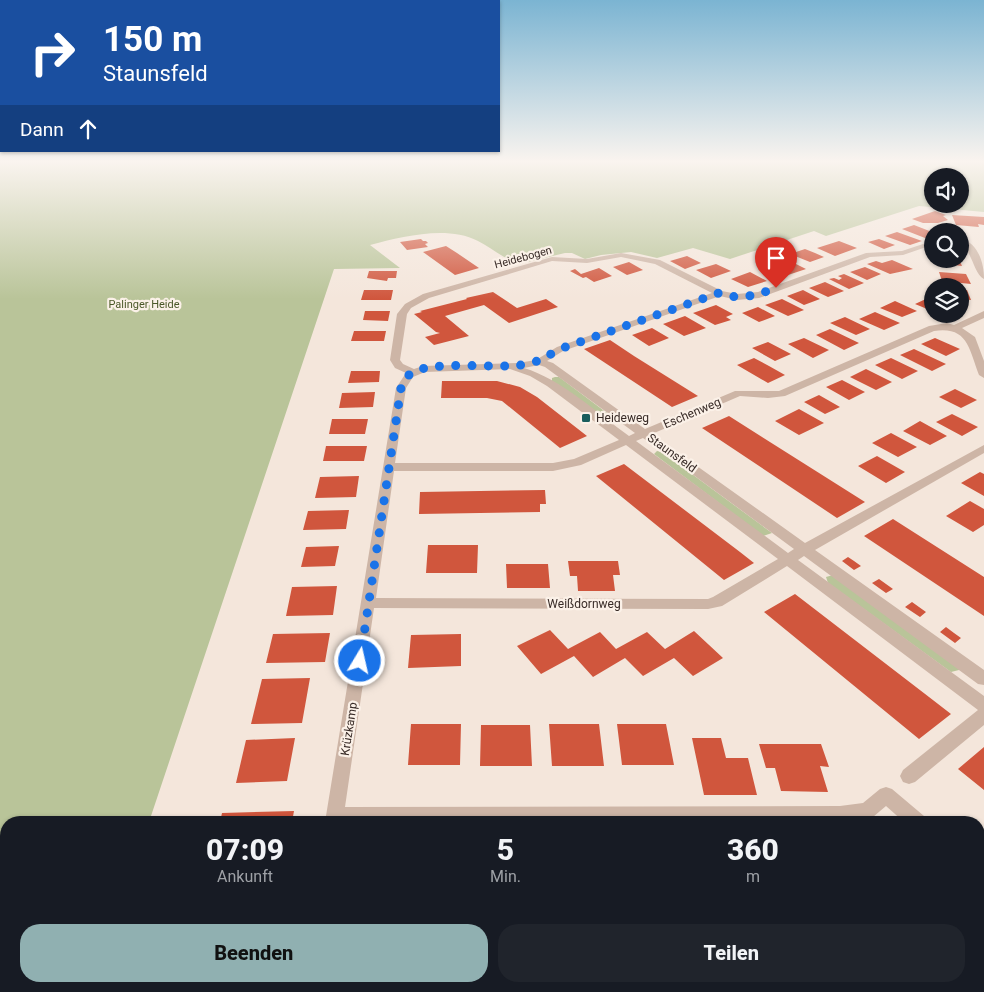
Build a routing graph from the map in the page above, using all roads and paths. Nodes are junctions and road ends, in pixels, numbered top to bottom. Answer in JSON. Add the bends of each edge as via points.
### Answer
{"nodes":[{"id":1,"x":969,"y":246,"type":"edge"},
{"id":2,"x":924,"y":247,"type":"edge"},
{"id":3,"x":971,"y":248,"type":"joint"},
{"id":4,"x":984,"y":276,"type":"edge"},
{"id":5,"x":719,"y":293,"type":"junction"},
{"id":6,"x":984,"y":314,"type":"edge"},
{"id":7,"x":955,"y":328,"type":"junction"},
{"id":8,"x":539,"y":362,"type":"junction"},
{"id":9,"x":507,"y":366,"type":"junction"},
{"id":10,"x":413,"y":372,"type":"junction"},
{"id":11,"x":984,"y":375,"type":"edge"},
{"id":12,"x":645,"y":433,"type":"junction"},
{"id":13,"x":627,"y":440,"type":"junction"},
{"id":14,"x":984,"y":448,"type":"edge"},
{"id":15,"x":388,"y":467,"type":"junction"},
{"id":16,"x":805,"y":548,"type":"junction"},
{"id":17,"x":787,"y":559,"type":"junction"},
{"id":18,"x":369,"y":603,"type":"junction"},
{"id":19,"x":984,"y":678,"type":"edge"},
{"id":20,"x":984,"y":705,"type":"edge"},
{"id":21,"x":984,"y":715,"type":"edge"},
{"id":22,"x":909,"y":776,"type":"dead end"},
{"id":23,"x":336,"y":816,"type":"edge"},
{"id":24,"x":739,"y":816,"type":"edge"},
{"id":25,"x":912,"y":816,"type":"edge"}],
"edges":[{"from":1,"to":3,"type":"street"},
{"from":2,"to":5,"type":"street","via":[[903,254],[869,254],[748,297]]},
{"from":3,"to":4,"type":"street"},
{"from":5,"to":8,"type":"street","via":[[560,349]]},
{"from":5,"to":10,"type":"street","name":"Heidebogen","via":[[650,259],[621,256],[587,261],[552,259],[426,296],[408,306],[402,314],[395,360],[399,366]]},
{"from":6,"to":7,"type":"street","name":"Eschenweg"},
{"from":7,"to":11,"type":"street","via":[[970,337]]},
{"from":7,"to":12,"type":"street","name":"Eschenweg","via":[[932,328],[781,394],[738,393]]},
{"from":8,"to":9,"type":"street","name":"Staunsfeld"},
{"from":8,"to":12,"type":"street","name":"Staunsfeld","via":[[551,366]]},
{"from":9,"to":10,"type":"street","name":"Staunsfeld","via":[[438,367]]},
{"from":9,"to":13,"type":"street","name":"Staunsfeld","via":[[540,376]]},
{"from":10,"to":15,"type":"street","name":"Krüzkamp","via":[[401,388]]},
{"from":12,"to":13,"type":"street","name":"Eschenweg"},
{"from":12,"to":16,"type":"street","name":"Staunsfeld"},
{"from":13,"to":15,"type":"street","name":"Eschenweg","via":[[577,462],[553,467]]},
{"from":13,"to":17,"type":"street","name":"Staunsfeld"},
{"from":14,"to":16,"type":"street"},
{"from":15,"to":18,"type":"street","name":"Krüzkamp"},
{"from":16,"to":17,"type":"street"},
{"from":16,"to":19,"type":"street","name":"Staunsfeld"},
{"from":17,"to":18,"type":"street","name":"Weißdornweg","via":[[717,602],[708,604]]},
{"from":17,"to":20,"type":"street","name":"Staunsfeld"},
{"from":18,"to":23,"type":"street","name":"Krüzkamp"},
{"from":21,"to":22,"type":"street"},
{"from":24,"to":25,"type":"street","via":[[840,815],[867,811],[890,792]]}]}
